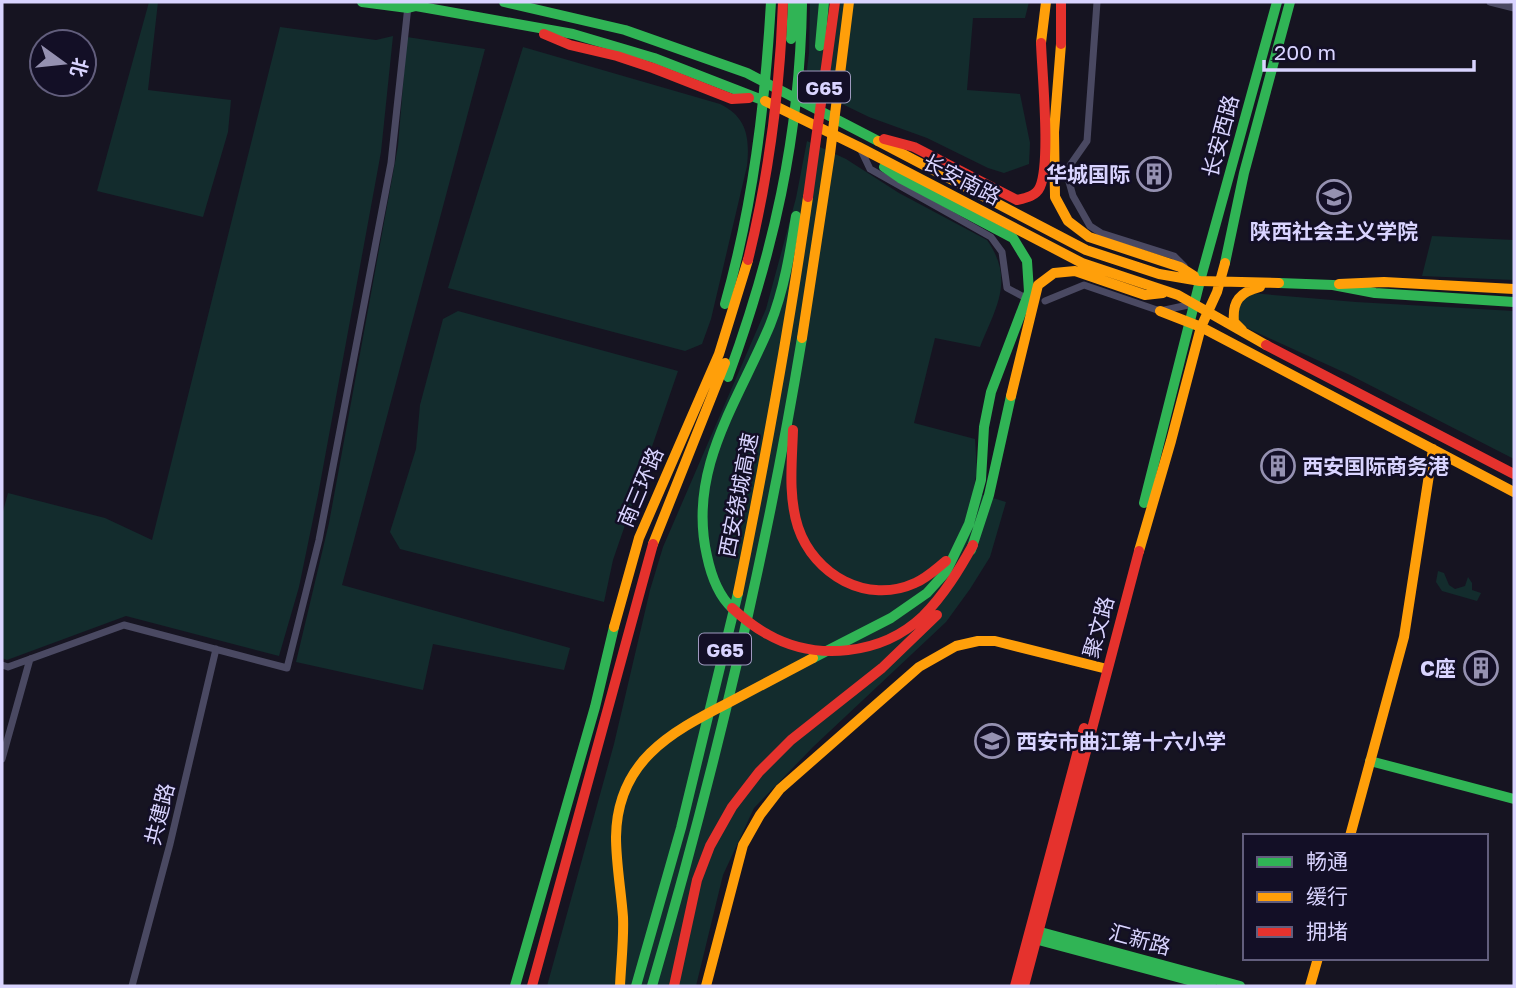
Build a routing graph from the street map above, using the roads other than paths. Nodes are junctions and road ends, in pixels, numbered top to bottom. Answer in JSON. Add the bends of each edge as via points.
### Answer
{"nodes":[{"id":1,"x":362,"y":2,"type":"edge"},
{"id":2,"x":504,"y":2,"type":"edge"},
{"id":3,"x":771,"y":2,"type":"edge"},
{"id":4,"x":783,"y":2,"type":"edge"},
{"id":5,"x":793,"y":2,"type":"edge"},
{"id":6,"x":802,"y":2,"type":"edge"},
{"id":7,"x":824,"y":2,"type":"edge"},
{"id":8,"x":835,"y":2,"type":"edge"},
{"id":9,"x":849,"y":2,"type":"edge"},
{"id":10,"x":857,"y":2,"type":"edge"},
{"id":11,"x":1046,"y":2,"type":"edge"},
{"id":12,"x":1061,"y":2,"type":"edge"},
{"id":13,"x":1097,"y":2,"type":"edge"},
{"id":14,"x":1277,"y":2,"type":"edge"},
{"id":15,"x":1290,"y":2,"type":"edge"},
{"id":16,"x":1490,"y":2,"type":"edge"},
{"id":17,"x":408,"y":5,"type":"edge"},
{"id":18,"x":1514,"y":8,"type":"edge"},
{"id":19,"x":841,"y":72,"type":"junction"},
{"id":20,"x":767,"y":82,"type":"junction"},
{"id":21,"x":759,"y":99,"type":"junction"},
{"id":22,"x":798,"y":99,"type":"junction"},
{"id":23,"x":797,"y":117,"type":"junction"},
{"id":24,"x":863,"y":134,"type":"junction"},
{"id":25,"x":817,"y":138,"type":"junction"},
{"id":26,"x":859,"y":147,"type":"junction"},
{"id":27,"x":812,"y":172,"type":"junction"},
{"id":28,"x":1200,"y":281,"type":"junction"},
{"id":29,"x":1218,"y":281,"type":"junction"},
{"id":30,"x":1277,"y":284,"type":"junction"},
{"id":31,"x":1333,"y":285,"type":"junction"},
{"id":32,"x":1514,"y":289,"type":"edge"},
{"id":33,"x":1170,"y":292,"type":"junction"},
{"id":34,"x":1021,"y":296,"type":"dead end"},
{"id":35,"x":1045,"y":301,"type":"dead end"},
{"id":36,"x":1514,"y":302,"type":"edge"},
{"id":37,"x":1194,"y":304,"type":"junction"},
{"id":38,"x":1160,"y":311,"type":"junction"},
{"id":39,"x":1209,"y":312,"type":"junction"},
{"id":40,"x":1196,"y":324,"type":"junction"},
{"id":41,"x":1251,"y":337,"type":"junction"},
{"id":42,"x":722,"y":358,"type":"junction"},
{"id":43,"x":1335,"y":380,"type":"junction"},
{"id":44,"x":793,"y":388,"type":"junction"},
{"id":45,"x":1359,"y":410,"type":"junction"},
{"id":46,"x":691,"y":417,"type":"junction"},
{"id":47,"x":692,"y":446,"type":"junction"},
{"id":48,"x":1433,"y":449,"type":"junction"},
{"id":49,"x":1514,"y":474,"type":"edge"},
{"id":50,"x":1514,"y":492,"type":"edge"},
{"id":51,"x":969,"y":524,"type":"junction"},
{"id":52,"x":973,"y":545,"type":"junction"},
{"id":53,"x":216,"y":649,"type":"junction"},
{"id":54,"x":30,"y":659,"type":"junction"},
{"id":55,"x":2,"y":665,"type":"edge"},
{"id":56,"x":1104,"y":668,"type":"junction"},
{"id":57,"x":2,"y":759,"type":"edge"},
{"id":58,"x":1370,"y":761,"type":"junction"},
{"id":59,"x":1514,"y":799,"type":"edge"},
{"id":60,"x":1351,"y":834,"type":"edge"},
{"id":61,"x":1033,"y":934,"type":"junction"},
{"id":62,"x":1317,"y":960,"type":"edge"},
{"id":63,"x":1213,"y":984,"type":"edge"},
{"id":64,"x":132,"y":986,"type":"edge"},
{"id":65,"x":514,"y":986,"type":"edge"},
{"id":66,"x":532,"y":986,"type":"edge"},
{"id":67,"x":620,"y":986,"type":"edge"},
{"id":68,"x":636,"y":986,"type":"edge"},
{"id":69,"x":653,"y":986,"type":"edge"},
{"id":70,"x":674,"y":986,"type":"edge"},
{"id":71,"x":706,"y":986,"type":"edge"},
{"id":72,"x":1015,"y":986,"type":"edge"},
{"id":73,"x":1024,"y":986,"type":"edge"},
{"id":74,"x":1240,"y":986,"type":"edge"},
{"id":75,"x":1310,"y":986,"type":"edge"}],
"edges":[{"from":1,"to":17,"type":"main road","name":"长安南路"},
{"from":2,"to":20,"type":"main road","name":"长安南路","via":[[625,30]]},
{"from":3,"to":20,"type":"main road"},
{"from":4,"to":42,"type":"main road","name":"南三环路","via":[[770,161]]},
{"from":5,"to":42,"type":"main road","name":"南三环路","via":[[778,166],[750,286]]},
{"from":6,"to":22,"type":"main road"},
{"from":7,"to":25,"type":"main road","via":[[815,83]]},
{"from":8,"to":25,"type":"main road","name":"西安绕城高速","number":"G65"},
{"from":9,"to":19,"type":"main road","name":"西安绕城高速","number":"G65"},
{"from":10,"to":19,"type":"main road"},
{"from":11,"to":24,"type":"main road","via":[[1041,43],[1044,166],[1040,187],[1029,197],[1017,200],[914,147]]},
{"from":12,"to":28,"type":"main road","via":[[1055,197],[1068,222],[1089,237],[1180,267]]},
{"from":13,"to":28,"type":"street","via":[[1087,141],[1063,170],[1090,226],[1174,256]]},
{"from":14,"to":28,"type":"main road","name":"长安西路"},
{"from":15,"to":29,"type":"main road","name":"长安西路"},
{"from":16,"to":18,"type":"street"},
{"from":17,"to":21,"type":"main road","name":"长安南路","via":[[573,34],[654,58]]},
{"from":17,"to":53,"type":"street","via":[[391,163],[319,540],[287,668]]},
{"from":19,"to":44,"type":"main road","name":"西安绕城高速","number":"G65"},
{"from":20,"to":21,"type":"main road"},
{"from":20,"to":22,"type":"main road","name":"长安南路"},
{"from":21,"to":23,"type":"main road","name":"长安南路"},
{"from":21,"to":46,"type":"main road","via":[[762,130],[747,218]]},
{"from":22,"to":23,"type":"main road"},
{"from":22,"to":24,"type":"main road","name":"长安南路"},
{"from":23,"to":26,"type":"main road","name":"长安南路"},
{"from":23,"to":47,"type":"main road","via":[[765,266],[740,345],[712,417]]},
{"from":24,"to":28,"type":"main road","name":"长安南路","via":[[1086,250],[1159,274]]},
{"from":25,"to":27,"type":"main road","name":"西安绕城高速","number":"G65"},
{"from":26,"to":33,"type":"main road","name":"长安南路","via":[[1082,262]]},
{"from":26,"to":34,"type":"street","via":[[870,169],[991,237],[1002,252],[1007,288]]},
{"from":26,"to":51,"type":"main road","via":[[900,178],[1013,239],[1027,261],[1029,292],[991,392],[981,480]]},
{"from":27,"to":52,"type":"main road","via":[[796,216],[771,320],[704,478],[699,515],[702,546],[714,578],[726,602],[781,642],[805,649],[857,650],[915,624],[935,605]]},
{"from":27,"to":68,"type":"main road","name":"西安绕城高速","number":"G65","via":[[787,338],[736,603],[681,828]]},
{"from":28,"to":29,"type":"main road","name":"长安南路"},
{"from":28,"to":37,"type":"main road","name":"聚文路"},
{"from":29,"to":30,"type":"main road","name":"长安南路"},
{"from":29,"to":39,"type":"main road","name":"聚文路"},
{"from":30,"to":31,"type":"main road","name":"长安南路"},
{"from":30,"to":41,"type":"main road","via":[[1245,291],[1237,299],[1234,322]]},
{"from":31,"to":32,"type":"main road","via":[[1384,282]]},
{"from":31,"to":36,"type":"main road","name":"长安南路","via":[[1375,293]]},
{"from":33,"to":37,"type":"main road","name":"长安南路"},
{"from":33,"to":52,"type":"main road","via":[[1145,295],[1075,271],[1054,273],[1038,285]]},
{"from":35,"to":38,"type":"street","via":[[1084,285]]},
{"from":37,"to":38,"type":"street"},
{"from":37,"to":39,"type":"main road","name":"长安南路"},
{"from":37,"to":40,"type":"main road","name":"聚文路"},
{"from":38,"to":40,"type":"main road"},
{"from":39,"to":40,"type":"main road","name":"聚文路"},
{"from":39,"to":41,"type":"main road","name":"长安南路"},
{"from":40,"to":45,"type":"main road"},
{"from":40,"to":56,"type":"main road","name":"聚文路"},
{"from":41,"to":43,"type":"main road","name":"长安南路"},
{"from":42,"to":46,"type":"main road","name":"南三环路"},
{"from":42,"to":47,"type":"main road","name":"南三环路"},
{"from":43,"to":45,"type":"main road"},
{"from":43,"to":49,"type":"main road","name":"长安南路"},
{"from":44,"to":51,"type":"main road","via":[[792,485],[797,525],[816,561],[849,585],[892,591],[928,577],[948,559]]},
{"from":44,"to":69,"type":"main road","name":"西安绕城高速","number":"G65","via":[[751,606]]},
{"from":45,"to":48,"type":"main road"},
{"from":46,"to":65,"type":"main road","name":"南三环路","via":[[632,561]]},
{"from":47,"to":66,"type":"main road","name":"南三环路","via":[[648,556]]},
{"from":48,"to":50,"type":"main road"},
{"from":48,"to":58,"type":"main road","via":[[1404,637]]},
{"from":51,"to":67,"type":"main road","via":[[946,572],[927,593],[891,618],[685,724],[638,765],[618,813],[623,920]]},
{"from":52,"to":70,"type":"main road","via":[[959,580],[916,639],[780,750],[727,815],[702,866]]},
{"from":53,"to":54,"type":"street","via":[[124,625]]},
{"from":53,"to":64,"type":"street","name":"共建路"},
{"from":54,"to":55,"type":"street"},
{"from":54,"to":57,"type":"street"},
{"from":56,"to":61,"type":"main road","name":"聚文路"},
{"from":56,"to":71,"type":"main road","via":[[1016,644],[987,641],[956,646],[919,667],[780,789],[760,815],[735,869]]},
{"from":58,"to":59,"type":"main road"},
{"from":58,"to":60,"type":"main road"},
{"from":61,"to":63,"type":"main road","name":"汇新路"},
{"from":61,"to":72,"type":"main road","name":"聚文路"},
{"from":61,"to":73,"type":"main road","name":"聚文路"},
{"from":62,"to":75,"type":"main road"},
{"from":63,"to":74,"type":"main road","name":"汇新路"}]}
